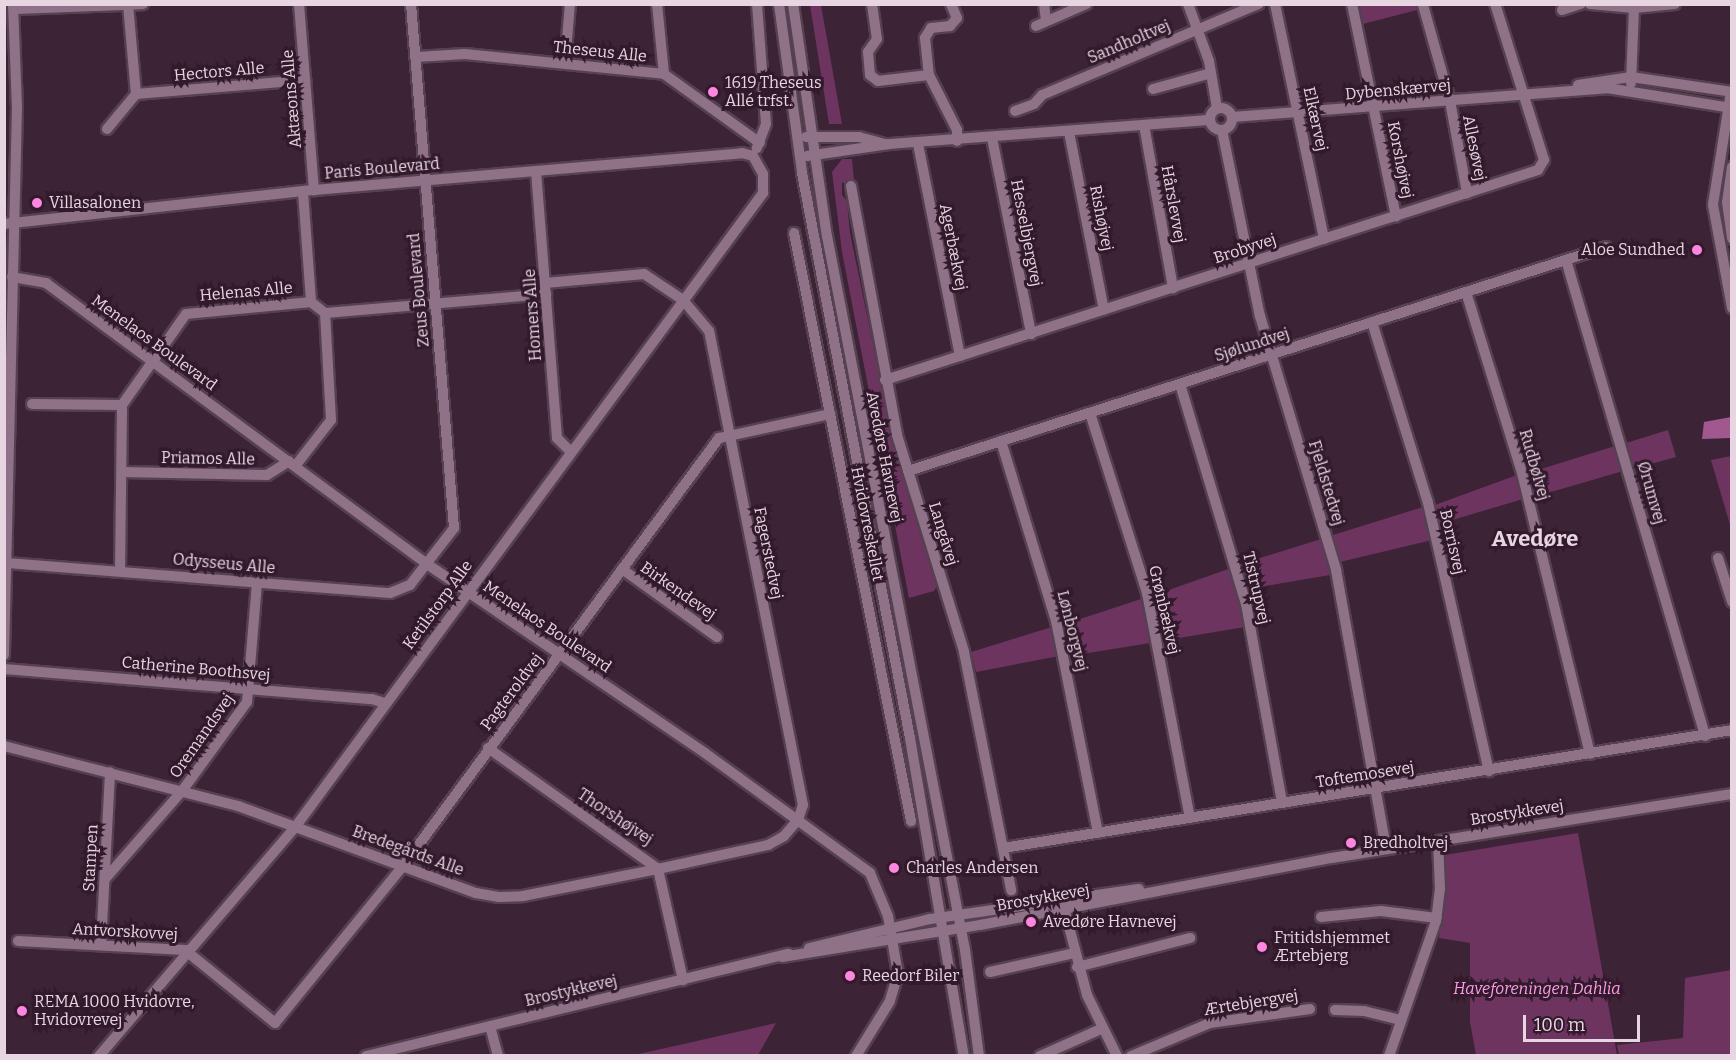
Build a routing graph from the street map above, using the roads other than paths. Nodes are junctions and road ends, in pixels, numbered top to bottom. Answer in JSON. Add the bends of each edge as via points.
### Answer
{"nodes":[{"id":1,"x":143,"y":4,"type":"edge"},
{"id":2,"x":299,"y":4,"type":"edge"},
{"id":3,"x":411,"y":4,"type":"edge"},
{"id":4,"x":570,"y":4,"type":"edge"},
{"id":5,"x":657,"y":4,"type":"edge"},
{"id":6,"x":757,"y":4,"type":"edge"},
{"id":7,"x":779,"y":4,"type":"edge"},
{"id":8,"x":792,"y":4,"type":"edge"},
{"id":9,"x":872,"y":4,"type":"edge"},
{"id":10,"x":951,"y":4,"type":"edge"},
{"id":11,"x":1044,"y":4,"type":"edge"},
{"id":12,"x":1086,"y":4,"type":"edge"},
{"id":13,"x":1188,"y":4,"type":"edge"},
{"id":14,"x":1258,"y":4,"type":"edge"},
{"id":15,"x":1275,"y":4,"type":"edge"},
{"id":16,"x":1352,"y":4,"type":"edge"},
{"id":17,"x":1495,"y":4,"type":"edge"},
{"id":18,"x":1590,"y":4,"type":"edge"},
{"id":19,"x":1675,"y":4,"type":"edge"},
{"id":20,"x":128,"y":5,"type":"edge"},
{"id":21,"x":1423,"y":5,"type":"edge"},
{"id":22,"x":1578,"y":5,"type":"edge"},
{"id":23,"x":15,"y":6,"type":"edge"},
{"id":24,"x":1634,"y":6,"type":"edge"},
{"id":25,"x":1562,"y":10,"type":"dead end"},
{"id":26,"x":1199,"y":30,"type":"junction"},
{"id":27,"x":416,"y":57,"type":"junction"},
{"id":28,"x":566,"y":63,"type":"junction"},
{"id":29,"x":664,"y":74,"type":"junction"},
{"id":30,"x":1211,"y":74,"type":"junction"},
{"id":31,"x":929,"y":75,"type":"junction"},
{"id":32,"x":1631,"y":77,"type":"junction"},
{"id":33,"x":305,"y":80,"type":"junction"},
{"id":34,"x":1153,"y":88,"type":"dead end"},
{"id":35,"x":1567,"y":89,"type":"junction"},
{"id":36,"x":1631,"y":90,"type":"junction"},
{"id":37,"x":1731,"y":92,"type":"edge"},
{"id":38,"x":136,"y":94,"type":"junction"},
{"id":39,"x":1523,"y":95,"type":"junction"},
{"id":40,"x":1450,"y":101,"type":"junction"},
{"id":41,"x":1375,"y":107,"type":"junction"},
{"id":42,"x":1730,"y":107,"type":"edge"},
{"id":43,"x":1217,"y":108,"type":"junction"},
{"id":44,"x":1015,"y":111,"type":"dead end"},
{"id":45,"x":1298,"y":113,"type":"junction"},
{"id":46,"x":1232,"y":117,"type":"junction"},
{"id":47,"x":1210,"y":120,"type":"junction"},
{"id":48,"x":1144,"y":125,"type":"junction"},
{"id":49,"x":107,"y":129,"type":"dead end"},
{"id":50,"x":1222,"y":130,"type":"junction"},
{"id":51,"x":1069,"y":132,"type":"junction"},
{"id":52,"x":811,"y":137,"type":"junction"},
{"id":53,"x":796,"y":138,"type":"junction"},
{"id":54,"x":992,"y":138,"type":"junction"},
{"id":55,"x":957,"y":141,"type":"junction"},
{"id":56,"x":760,"y":143,"type":"junction"},
{"id":57,"x":889,"y":144,"type":"junction"},
{"id":58,"x":918,"y":144,"type":"junction"},
{"id":59,"x":814,"y":155,"type":"junction"},
{"id":60,"x":753,"y":156,"type":"junction"},
{"id":61,"x":799,"y":157,"type":"junction"},
{"id":62,"x":1731,"y":167,"type":"edge"},
{"id":63,"x":536,"y":171,"type":"junction"},
{"id":64,"x":426,"y":181,"type":"junction"},
{"id":65,"x":851,"y":186,"type":"dead end"},
{"id":66,"x":309,"y":191,"type":"junction"},
{"id":67,"x":1467,"y":193,"type":"junction"},
{"id":68,"x":1396,"y":216,"type":"junction"},
{"id":69,"x":9,"y":223,"type":"edge"},
{"id":70,"x":794,"y":233,"type":"dead end"},
{"id":71,"x":1324,"y":239,"type":"junction"},
{"id":72,"x":1731,"y":239,"type":"edge"},
{"id":73,"x":1606,"y":247,"type":"dead end"},
{"id":74,"x":1566,"y":260,"type":"junction"},
{"id":75,"x":1249,"y":263,"type":"junction"},
{"id":76,"x":12,"y":277,"type":"junction"},
{"id":77,"x":545,"y":282,"type":"junction"},
{"id":78,"x":1173,"y":288,"type":"junction"},
{"id":79,"x":1466,"y":292,"type":"junction"},
{"id":80,"x":546,"y":294,"type":"junction"},
{"id":81,"x":683,"y":300,"type":"junction"},
{"id":82,"x":311,"y":302,"type":"junction"},
{"id":83,"x":435,"y":303,"type":"junction"},
{"id":84,"x":1731,"y":308,"type":"edge"},
{"id":85,"x":1104,"y":310,"type":"junction"},
{"id":86,"x":325,"y":313,"type":"junction"},
{"id":87,"x":1372,"y":322,"type":"junction"},
{"id":88,"x":1031,"y":333,"type":"junction"},
{"id":89,"x":1271,"y":354,"type":"junction"},
{"id":90,"x":960,"y":356,"type":"junction"},
{"id":91,"x":153,"y":361,"type":"junction"},
{"id":92,"x":885,"y":380,"type":"junction"},
{"id":93,"x":1180,"y":384,"type":"junction"},
{"id":94,"x":32,"y":404,"type":"dead end"},
{"id":95,"x":122,"y":405,"type":"junction"},
{"id":96,"x":1090,"y":413,"type":"junction"},
{"id":97,"x":830,"y":414,"type":"junction"},
{"id":98,"x":730,"y":433,"type":"junction"},
{"id":99,"x":1001,"y":441,"type":"junction"},
{"id":100,"x":570,"y":451,"type":"junction"},
{"id":101,"x":292,"y":463,"type":"junction"},
{"id":102,"x":908,"y":471,"type":"junction"},
{"id":103,"x":122,"y":472,"type":"junction"},
{"id":104,"x":1718,"y":558,"type":"dead end"},
{"id":105,"x":7,"y":563,"type":"junction"},
{"id":106,"x":427,"y":564,"type":"junction"},
{"id":107,"x":622,"y":569,"type":"junction"},
{"id":108,"x":120,"y":571,"type":"junction"},
{"id":109,"x":257,"y":582,"type":"junction"},
{"id":110,"x":466,"y":591,"type":"junction"},
{"id":111,"x":1731,"y":602,"type":"edge"},
{"id":112,"x":717,"y":637,"type":"dead end"},
{"id":113,"x":560,"y":654,"type":"junction"},
{"id":114,"x":4,"y":655,"type":"edge"},
{"id":115,"x":4,"y":669,"type":"edge"},
{"id":116,"x":248,"y":688,"type":"junction"},
{"id":117,"x":384,"y":703,"type":"junction"},
{"id":118,"x":1731,"y":730,"type":"edge"},
{"id":119,"x":1705,"y":736,"type":"junction"},
{"id":120,"x":4,"y":746,"type":"edge"},
{"id":121,"x":488,"y":748,"type":"junction"},
{"id":122,"x":1590,"y":754,"type":"junction"},
{"id":123,"x":1489,"y":771,"type":"junction"},
{"id":124,"x":110,"y":772,"type":"junction"},
{"id":125,"x":1376,"y":788,"type":"junction"},
{"id":126,"x":182,"y":791,"type":"junction"},
{"id":127,"x":1731,"y":794,"type":"edge"},
{"id":128,"x":1282,"y":803,"type":"junction"},
{"id":129,"x":1190,"y":818,"type":"junction"},
{"id":130,"x":798,"y":820,"type":"junction"},
{"id":131,"x":911,"y":821,"type":"dead end"},
{"id":132,"x":296,"y":826,"type":"junction"},
{"id":133,"x":1098,"y":833,"type":"junction"},
{"id":134,"x":1438,"y":841,"type":"junction"},
{"id":135,"x":1003,"y":848,"type":"junction"},
{"id":136,"x":1386,"y":849,"type":"junction"},
{"id":137,"x":403,"y":866,"type":"junction"},
{"id":138,"x":658,"y":869,"type":"junction"},
{"id":139,"x":105,"y":879,"type":"junction"},
{"id":140,"x":1166,"y":887,"type":"junction"},
{"id":141,"x":1011,"y":890,"type":"dead end"},
{"id":142,"x":1061,"y":898,"type":"junction"},
{"id":143,"x":1064,"y":910,"type":"junction"},
{"id":144,"x":958,"y":914,"type":"junction"},
{"id":145,"x":941,"y":916,"type":"junction"},
{"id":146,"x":1321,"y":917,"type":"dead end"},
{"id":147,"x":1437,"y":918,"type":"junction"},
{"id":148,"x":890,"y":927,"type":"junction"},
{"id":149,"x":960,"y":928,"type":"junction"},
{"id":150,"x":944,"y":931,"type":"junction"},
{"id":151,"x":1190,"y":938,"type":"dead end"},
{"id":152,"x":892,"y":939,"type":"junction"},
{"id":153,"x":18,"y":941,"type":"dead end"},
{"id":154,"x":101,"y":945,"type":"junction"},
{"id":155,"x":185,"y":950,"type":"junction"},
{"id":156,"x":1074,"y":953,"type":"junction"},
{"id":157,"x":782,"y":957,"type":"junction"},
{"id":158,"x":1077,"y":967,"type":"junction"},
{"id":159,"x":990,"y":972,"type":"dead end"},
{"id":160,"x":683,"y":980,"type":"junction"},
{"id":161,"x":1310,"y":1009,"type":"dead end"},
{"id":162,"x":1335,"y":1010,"type":"dead end"},
{"id":163,"x":1399,"y":1020,"type":"junction"},
{"id":164,"x":275,"y":1023,"type":"joint"},
{"id":165,"x":490,"y":1026,"type":"junction"},
{"id":166,"x":1101,"y":1029,"type":"junction"},
{"id":167,"x":99,"y":1056,"type":"edge"},
{"id":168,"x":366,"y":1056,"type":"edge"},
{"id":169,"x":498,"y":1056,"type":"edge"},
{"id":170,"x":856,"y":1056,"type":"edge"},
{"id":171,"x":964,"y":1056,"type":"edge"},
{"id":172,"x":979,"y":1056,"type":"edge"},
{"id":173,"x":1040,"y":1056,"type":"edge"},
{"id":174,"x":1117,"y":1056,"type":"edge"},
{"id":175,"x":1131,"y":1056,"type":"edge"},
{"id":176,"x":1389,"y":1056,"type":"edge"}],
"edges":[{"from":1,"to":20,"type":"street"},
{"from":2,"to":33,"type":"street","name":"Aktæons Alle"},
{"from":3,"to":27,"type":"street","name":"Zeus Boulevard"},
{"from":4,"to":28,"type":"street"},
{"from":5,"to":29,"type":"street"},
{"from":6,"to":56,"type":"street","via":[[766,124]]},
{"from":7,"to":53,"type":"street","name":"Avedøre Havnevej"},
{"from":8,"to":52,"type":"street","name":"Avedøre Havnevej"},
{"from":9,"to":31,"type":"street","via":[[877,39],[867,52],[870,75],[878,81]]},
{"from":10,"to":31,"type":"street","via":[[957,18],[950,26],[931,28],[925,38]]},
{"from":11,"to":12,"type":"street","via":[[1041,24]]},
{"from":13,"to":26,"type":"street"},
{"from":14,"to":26,"type":"street","name":"Sandholtvej"},
{"from":15,"to":45,"type":"street","name":"Elkærvej"},
{"from":16,"to":41,"type":"street","name":"Korshøjvej"},
{"from":17,"to":39,"type":"street"},
{"from":18,"to":24,"type":"street"},
{"from":19,"to":24,"type":"street"},
{"from":20,"to":23,"type":"street"},
{"from":20,"to":38,"type":"street"},
{"from":21,"to":40,"type":"street","name":"Allesøvej"},
{"from":22,"to":25,"type":"street"},
{"from":23,"to":69,"type":"street"},
{"from":24,"to":32,"type":"street"},
{"from":26,"to":30,"type":"street"},
{"from":26,"to":44,"type":"street","name":"Sandholtvej","via":[[1042,95],[1034,104]]},
{"from":27,"to":28,"type":"street","name":"Theseus Alle","via":[[465,54]]},
{"from":27,"to":64,"type":"street","name":"Zeus Boulevard"},
{"from":28,"to":29,"type":"street","name":"Theseus Alle"},
{"from":29,"to":56,"type":"street","name":"Theseus Alle"},
{"from":30,"to":34,"type":"street"},
{"from":30,"to":43,"type":"street"},
{"from":31,"to":55,"type":"street","via":[[957,130]]},
{"from":32,"to":35,"type":"street","name":"Dybenskærvej","via":[[1590,81]]},
{"from":32,"to":36,"type":"street"},
{"from":32,"to":37,"type":"street","name":"Dybenskærvej"},
{"from":33,"to":38,"type":"street","name":"Hectors Alle"},
{"from":33,"to":66,"type":"street","name":"Aktæons Alle"},
{"from":35,"to":36,"type":"street","name":"Dybenskærvej"},
{"from":35,"to":39,"type":"street","name":"Dybenskærvej"},
{"from":36,"to":42,"type":"street","name":"Dybenskærvej"},
{"from":37,"to":42,"type":"street"},
{"from":38,"to":49,"type":"street"},
{"from":39,"to":40,"type":"street","name":"Dybenskærvej"},
{"from":39,"to":67,"type":"street","name":"Brobyvej","via":[[1544,160],[1542,166]]},
{"from":40,"to":41,"type":"street","name":"Dybenskærvej"},
{"from":40,"to":67,"type":"street","name":"Allesøvej"},
{"from":41,"to":45,"type":"street","name":"Dybenskærvej"},
{"from":41,"to":68,"type":"street","name":"Korshøjvej"},
{"from":42,"to":84,"type":"street","via":[[1713,205]]},
{"from":43,"to":46,"type":"street","via":[[1226,109]]},
{"from":43,"to":47,"type":"street"},
{"from":45,"to":46,"type":"street","name":"Dybenskærvej"},
{"from":45,"to":71,"type":"street","name":"Elkærvej"},
{"from":46,"to":50,"type":"street","via":[[1229,126]]},
{"from":47,"to":48,"type":"street"},
{"from":47,"to":50,"type":"street","via":[[1212,126]]},
{"from":48,"to":51,"type":"street"},
{"from":48,"to":78,"type":"street","name":"Hårslevvej"},
{"from":50,"to":75,"type":"street","name":"Fjeldstedvej"},
{"from":51,"to":54,"type":"street"},
{"from":51,"to":85,"type":"street","name":"Rishøjvej"},
{"from":52,"to":53,"type":"street"},
{"from":52,"to":57,"type":"street","via":[[859,136]]},
{"from":52,"to":59,"type":"street","name":"Avedøre Havnevej"},
{"from":53,"to":61,"type":"street","name":"Avedøre Havnevej"},
{"from":54,"to":55,"type":"street"},
{"from":54,"to":88,"type":"street","name":"Hesselbjergvej"},
{"from":55,"to":58,"type":"street"},
{"from":56,"to":60,"type":"street"},
{"from":57,"to":58,"type":"street"},
{"from":57,"to":59,"type":"street"},
{"from":58,"to":90,"type":"street","name":"Agerbækvej"},
{"from":59,"to":61,"type":"street"},
{"from":59,"to":144,"type":"street","name":"Avedøre Havnevej"},
{"from":60,"to":63,"type":"street","name":"Paris Boulevard","via":[[742,153]]},
{"from":60,"to":81,"type":"street","name":"Ketilstorp Alle","via":[[764,174],[763,193]]},
{"from":61,"to":145,"type":"street","name":"Avedøre Havnevej"},
{"from":62,"to":72,"type":"street"},
{"from":63,"to":64,"type":"street","name":"Paris Boulevard"},
{"from":63,"to":77,"type":"street","name":"Homers Alle"},
{"from":64,"to":66,"type":"street","name":"Paris Boulevard"},
{"from":64,"to":83,"type":"street","name":"Zeus Boulevard"},
{"from":65,"to":92,"type":"street","name":"Langåvej"},
{"from":66,"to":69,"type":"street","name":"Paris Boulevard"},
{"from":66,"to":82,"type":"street","name":"Aktæons Alle"},
{"from":67,"to":68,"type":"street","name":"Brobyvej"},
{"from":68,"to":71,"type":"street","name":"Brobyvej"},
{"from":69,"to":76,"type":"street"},
{"from":70,"to":97,"type":"street","name":"Hvidovreskellet"},
{"from":71,"to":75,"type":"street","name":"Brobyvej"},
{"from":73,"to":74,"type":"street","name":"Sjølundvej"},
{"from":74,"to":79,"type":"street","name":"Sjølundvej"},
{"from":74,"to":119,"type":"street","name":"Ørumvej"},
{"from":75,"to":78,"type":"street","name":"Brobyvej"},
{"from":75,"to":89,"type":"street","name":"Fjeldstedvej"},
{"from":76,"to":91,"type":"street","name":"Menelaos Boulevard","via":[[46,283]]},
{"from":76,"to":105,"type":"street"},
{"from":77,"to":80,"type":"street","name":"Homers Alle"},
{"from":77,"to":81,"type":"street","via":[[644,274]]},
{"from":78,"to":85,"type":"street","name":"Brobyvej"},
{"from":79,"to":87,"type":"street","name":"Sjølundvej"},
{"from":79,"to":122,"type":"street","name":"Rudbølvej","via":[[1522,473]]},
{"from":80,"to":83,"type":"street"},
{"from":80,"to":100,"type":"street","name":"Homers Alle","via":[[557,438]]},
{"from":81,"to":98,"type":"street","name":"Fagerstedvej","via":[[709,331]]},
{"from":81,"to":100,"type":"street","name":"Ketilstorp Alle"},
{"from":82,"to":86,"type":"street","name":"Helenas Alle"},
{"from":82,"to":91,"type":"street","name":"Helenas Alle","via":[[186,314]]},
{"from":83,"to":86,"type":"street"},
{"from":83,"to":106,"type":"street","name":"Zeus Boulevard","via":[[454,528]]},
{"from":85,"to":88,"type":"street","name":"Brobyvej"},
{"from":86,"to":101,"type":"street","via":[[331,420]]},
{"from":87,"to":89,"type":"street","name":"Sjølundvej"},
{"from":87,"to":123,"type":"street","name":"Borrisvej","via":[[1428,503]]},
{"from":88,"to":90,"type":"street","name":"Brobyvej"},
{"from":89,"to":93,"type":"street","name":"Sjølundvej"},
{"from":89,"to":125,"type":"street","name":"Fjeldstedvej","via":[[1336,570]]},
{"from":90,"to":92,"type":"street","name":"Brobyvej"},
{"from":91,"to":95,"type":"street","name":"Helenas Alle"},
{"from":91,"to":101,"type":"street","name":"Menelaos Boulevard"},
{"from":92,"to":102,"type":"street","name":"Langåvej"},
{"from":93,"to":96,"type":"street","name":"Sjølundvej"},
{"from":93,"to":128,"type":"street","name":"Tistrupvej","via":[[1246,604]]},
{"from":94,"to":95,"type":"street"},
{"from":95,"to":103,"type":"street"},
{"from":96,"to":99,"type":"street","name":"Sjølundvej"},
{"from":96,"to":129,"type":"street","name":"Grønbækvej","via":[[1147,593]]},
{"from":97,"to":98,"type":"street"},
{"from":97,"to":131,"type":"street","name":"Hvidovreskellet"},
{"from":98,"to":107,"type":"street","name":"Pagteroldvej","via":[[719,438]]},
{"from":98,"to":130,"type":"street","name":"Fagerstedvej","via":[[803,805]]},
{"from":99,"to":102,"type":"street","name":"Sjølundvej"},
{"from":99,"to":133,"type":"street","name":"Lønborgvej","via":[[1058,631]]},
{"from":100,"to":110,"type":"street","name":"Ketilstorp Alle"},
{"from":101,"to":103,"type":"street","name":"Priamos Alle","via":[[267,475]]},
{"from":101,"to":106,"type":"street","name":"Menelaos Boulevard"},
{"from":102,"to":135,"type":"street","name":"Langåvej","via":[[964,652]]},
{"from":103,"to":108,"type":"street"},
{"from":104,"to":111,"type":"street"},
{"from":105,"to":108,"type":"street","name":"Odysseus Alle"},
{"from":105,"to":114,"type":"street"},
{"from":106,"to":109,"type":"street","name":"Odysseus Alle","via":[[410,585],[390,593]]},
{"from":106,"to":110,"type":"street","name":"Menelaos Boulevard"},
{"from":107,"to":112,"type":"street","name":"Birkendevej"},
{"from":107,"to":113,"type":"street","name":"Pagteroldvej"},
{"from":108,"to":109,"type":"street","name":"Odysseus Alle"},
{"from":109,"to":116,"type":"street","name":"Oremandsvej"},
{"from":110,"to":113,"type":"street","name":"Menelaos Boulevard"},
{"from":110,"to":117,"type":"street","name":"Ketilstorp Alle"},
{"from":113,"to":121,"type":"street","name":"Pagteroldvej"},
{"from":113,"to":130,"type":"street","name":"Menelaos Boulevard"},
{"from":115,"to":116,"type":"street","name":"Catherine Boothsvej"},
{"from":116,"to":117,"type":"street","name":"Catherine Boothsvej"},
{"from":116,"to":126,"type":"street","name":"Oremandsvej","via":[[247,702]]},
{"from":117,"to":132,"type":"street","name":"Ketilstorp Alle"},
{"from":118,"to":119,"type":"street","name":"Toftemosevej"},
{"from":119,"to":122,"type":"street","name":"Toftemosevej"},
{"from":120,"to":124,"type":"street","name":"Bredegårds Alle"},
{"from":121,"to":137,"type":"street","name":"Pagteroldvej"},
{"from":121,"to":138,"type":"street","name":"Thorshøjvej"},
{"from":122,"to":123,"type":"street","name":"Toftemosevej"},
{"from":123,"to":125,"type":"street","name":"Toftemosevej"},
{"from":124,"to":126,"type":"street","name":"Bredegårds Alle"},
{"from":124,"to":139,"type":"street","name":"Stampen"},
{"from":125,"to":128,"type":"street","name":"Toftemosevej"},
{"from":125,"to":136,"type":"street","name":"Fjeldstedvej"},
{"from":126,"to":132,"type":"street","name":"Bredegårds Alle"},
{"from":126,"to":139,"type":"street","name":"Oremandsvej"},
{"from":127,"to":134,"type":"street","name":"Brostykkevej"},
{"from":128,"to":129,"type":"street","name":"Toftemosevej"},
{"from":129,"to":133,"type":"street","name":"Toftemosevej"},
{"from":130,"to":138,"type":"street","name":"Bredegårds Alle","via":[[784,836],[768,845]]},
{"from":130,"to":148,"type":"street","name":"Menelaos Boulevard","via":[[870,873]]},
{"from":132,"to":137,"type":"street","name":"Bredegårds Alle"},
{"from":132,"to":155,"type":"street","name":"Ketilstorp Alle"},
{"from":133,"to":135,"type":"street","name":"Toftemosevej"},
{"from":134,"to":136,"type":"street","name":"Brostykkevej"},
{"from":134,"to":147,"type":"street"},
{"from":135,"to":141,"type":"street","name":"Langåvej"},
{"from":136,"to":140,"type":"street","name":"Brostykkevej"},
{"from":137,"to":138,"type":"street","name":"Bredegårds Alle","via":[[476,893],[499,897],[523,896]]},
{"from":137,"to":164,"type":"street","name":"Pagteroldvej"},
{"from":138,"to":160,"type":"street","name":"Thorshøjvej"},
{"from":139,"to":154,"type":"street","name":"Stampen"},
{"from":140,"to":142,"type":"street","name":"Brostykkevej"},
{"from":140,"to":143,"type":"street","name":"Brostykkevej"},
{"from":142,"to":143,"type":"street"},
{"from":142,"to":144,"type":"street","name":"Brostykkevej"},
{"from":143,"to":149,"type":"street","name":"Brostykkevej"},
{"from":143,"to":156,"type":"street"},
{"from":144,"to":145,"type":"street","name":"Brostykkevej"},
{"from":144,"to":149,"type":"street","name":"Avedøre Havnevej"},
{"from":145,"to":148,"type":"street","name":"Brostykkevej"},
{"from":145,"to":150,"type":"street","name":"Avedøre Havnevej"},
{"from":146,"to":147,"type":"street","via":[[1381,911]]},
{"from":147,"to":163,"type":"street"},
{"from":148,"to":152,"type":"street","name":"Menelaos Boulevard"},
{"from":148,"to":157,"type":"street","name":"Brostykkevej"},
{"from":149,"to":150,"type":"street","name":"Brostykkevej"},
{"from":149,"to":172,"type":"street","name":"Avedøre Havnevej"},
{"from":150,"to":152,"type":"street","name":"Brostykkevej"},
{"from":150,"to":171,"type":"street","name":"Avedøre Havnevej"},
{"from":151,"to":158,"type":"street"},
{"from":152,"to":157,"type":"street","name":"Brostykkevej"},
{"from":152,"to":170,"type":"street","name":"Menelaos Boulevard","via":[[898,974],[895,988]]},
{"from":153,"to":154,"type":"street","name":"Antvorskovvej"},
{"from":154,"to":155,"type":"street","name":"Antvorskovvej"},
{"from":155,"to":164,"type":"street","name":"Antvorskovvej"},
{"from":155,"to":167,"type":"street","name":"Ketilstorp Alle"},
{"from":156,"to":158,"type":"street"},
{"from":156,"to":159,"type":"street"},
{"from":157,"to":160,"type":"street","name":"Brostykkevej"},
{"from":158,"to":166,"type":"street"},
{"from":160,"to":165,"type":"street","name":"Brostykkevej"},
{"from":161,"to":175,"type":"street","name":"Ærtebjergvej","via":[[1210,1023]]},
{"from":162,"to":163,"type":"street","via":[[1364,1011]]},
{"from":163,"to":176,"type":"street"},
{"from":165,"to":168,"type":"street","name":"Brostykkevej"},
{"from":165,"to":169,"type":"street"},
{"from":166,"to":173,"type":"street"},
{"from":166,"to":174,"type":"street"}]}
